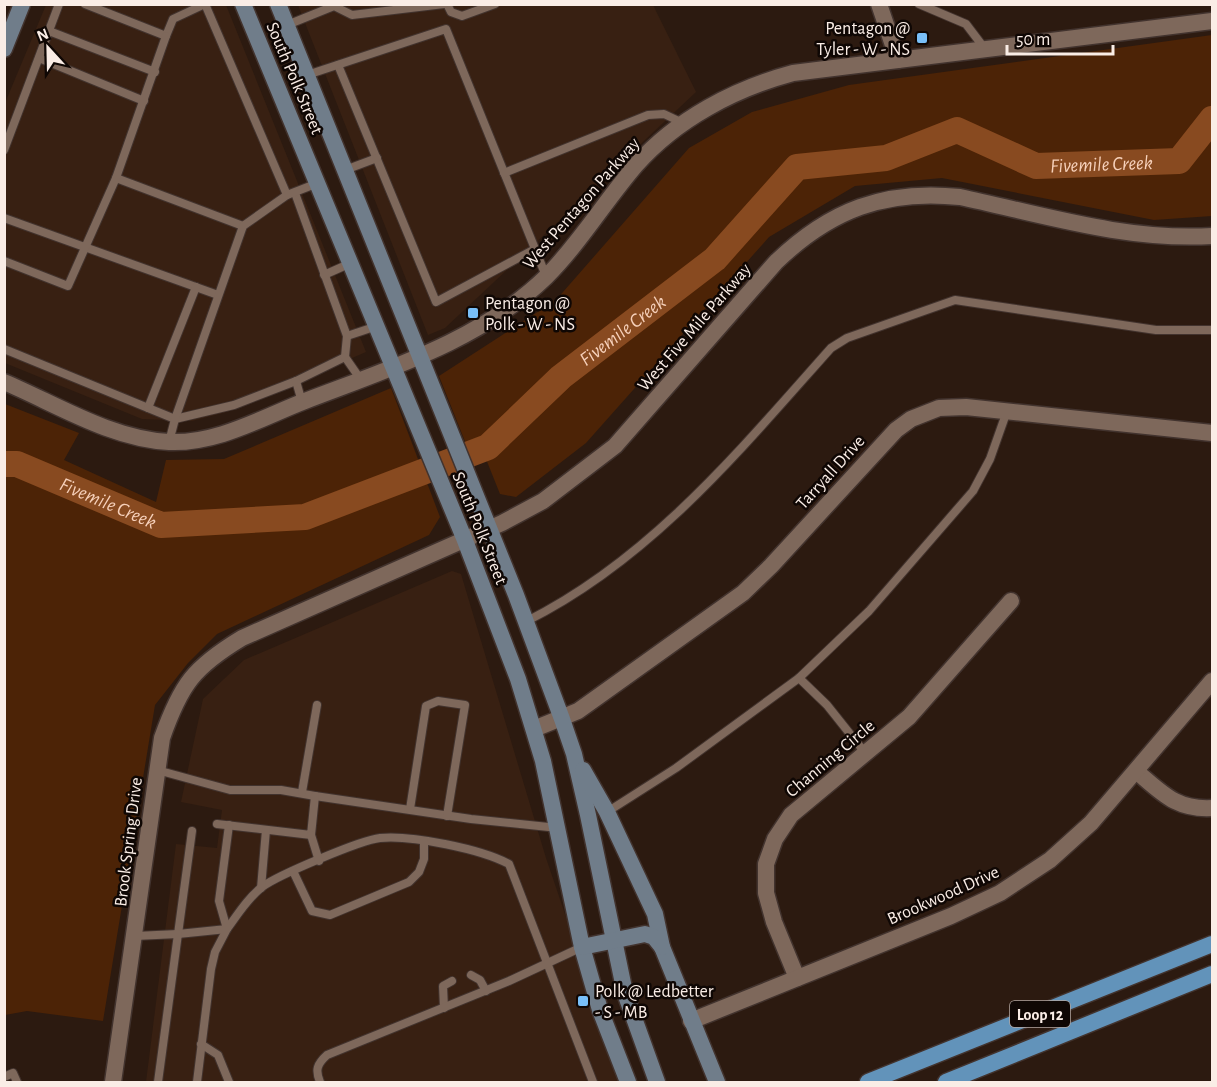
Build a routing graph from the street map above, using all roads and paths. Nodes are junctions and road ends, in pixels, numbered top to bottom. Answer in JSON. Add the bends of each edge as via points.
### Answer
{"nodes":[{"id":1,"x":22,"y":4,"type":"edge"},
{"id":2,"x":59,"y":4,"type":"edge"},
{"id":3,"x":85,"y":4,"type":"edge"},
{"id":4,"x":205,"y":4,"type":"edge"},
{"id":5,"x":243,"y":4,"type":"edge"},
{"id":6,"x":278,"y":4,"type":"edge"},
{"id":7,"x":445,"y":4,"type":"edge"},
{"id":8,"x":495,"y":4,"type":"edge"},
{"id":9,"x":879,"y":4,"type":"edge"},
{"id":10,"x":919,"y":4,"type":"edge"},
{"id":11,"x":335,"y":5,"type":"edge"},
{"id":12,"x":1212,"y":21,"type":"edge"},
{"id":13,"x":287,"y":26,"type":"junction"},
{"id":14,"x":49,"y":31,"type":"junction"},
{"id":15,"x":166,"y":36,"type":"junction"},
{"id":16,"x":4,"y":49,"type":"edge"},
{"id":17,"x":985,"y":49,"type":"junction"},
{"id":18,"x":39,"y":58,"type":"junction"},
{"id":19,"x":898,"y":60,"type":"junction"},
{"id":20,"x":338,"y":65,"type":"junction"},
{"id":21,"x":155,"y":72,"type":"junction"},
{"id":22,"x":307,"y":75,"type":"junction"},
{"id":23,"x":144,"y":101,"type":"junction"},
{"id":24,"x":683,"y":123,"type":"junction"},
{"id":25,"x":4,"y":150,"type":"edge"},
{"id":26,"x":377,"y":158,"type":"junction"},
{"id":27,"x":345,"y":170,"type":"junction"},
{"id":28,"x":504,"y":173,"type":"junction"},
{"id":29,"x":116,"y":178,"type":"junction"},
{"id":30,"x":319,"y":183,"type":"junction"},
{"id":31,"x":291,"y":194,"type":"junction"},
{"id":32,"x":4,"y":218,"type":"edge"},
{"id":33,"x":243,"y":226,"type":"junction"},
{"id":34,"x":1212,"y":236,"type":"edge"},
{"id":35,"x":87,"y":248,"type":"junction"},
{"id":36,"x":535,"y":249,"type":"junction"},
{"id":37,"x":4,"y":261,"type":"edge"},
{"id":38,"x":351,"y":263,"type":"junction"},
{"id":39,"x":324,"y":275,"type":"junction"},
{"id":40,"x":546,"y":276,"type":"junction"},
{"id":41,"x":196,"y":287,"type":"junction"},
{"id":42,"x":218,"y":295,"type":"junction"},
{"id":43,"x":377,"y":326,"type":"junction"},
{"id":44,"x":1212,"y":330,"type":"edge"},
{"id":45,"x":347,"y":336,"type":"junction"},
{"id":46,"x":4,"y":350,"type":"edge"},
{"id":47,"x":419,"y":356,"type":"junction"},
{"id":48,"x":345,"y":357,"type":"junction"},
{"id":49,"x":393,"y":367,"type":"junction"},
{"id":50,"x":361,"y":380,"type":"junction"},
{"id":51,"x":296,"y":381,"type":"junction"},
{"id":52,"x":4,"y":382,"type":"edge"},
{"id":53,"x":302,"y":402,"type":"junction"},
{"id":54,"x":148,"y":408,"type":"junction"},
{"id":55,"x":1007,"y":411,"type":"junction"},
{"id":56,"x":175,"y":419,"type":"junction"},
{"id":57,"x":1212,"y":433,"type":"edge"},
{"id":58,"x":169,"y":442,"type":"junction"},
{"id":59,"x":489,"y":529,"type":"junction"},
{"id":60,"x":464,"y":538,"type":"junction"},
{"id":61,"x":1011,"y":601,"type":"dead end"},
{"id":62,"x":526,"y":621,"type":"junction"},
{"id":63,"x":242,"y":638,"type":"joint"},
{"id":64,"x":799,"y":678,"type":"junction"},
{"id":65,"x":1212,"y":681,"type":"edge"},
{"id":66,"x":317,"y":705,"type":"dead end"},
{"id":67,"x":562,"y":718,"type":"junction"},
{"id":68,"x":534,"y":729,"type":"junction"},
{"id":69,"x":574,"y":754,"type":"junction"},
{"id":70,"x":867,"y":754,"type":"junction"},
{"id":71,"x":156,"y":770,"type":"junction"},
{"id":72,"x":1136,"y":771,"type":"junction"},
{"id":73,"x":302,"y":792,"type":"junction"},
{"id":74,"x":315,"y":796,"type":"junction"},
{"id":75,"x":1212,"y":808,"type":"edge"},
{"id":76,"x":410,"y":809,"type":"junction"},
{"id":77,"x":607,"y":812,"type":"junction"},
{"id":78,"x":447,"y":816,"type":"junction"},
{"id":79,"x":217,"y":824,"type":"dead end"},
{"id":80,"x":229,"y":825,"type":"junction"},
{"id":81,"x":558,"y":828,"type":"junction"},
{"id":82,"x":266,"y":830,"type":"junction"},
{"id":83,"x":192,"y":831,"type":"dead end"},
{"id":84,"x":311,"y":835,"type":"junction"},
{"id":85,"x":424,"y":841,"type":"junction"},
{"id":86,"x":319,"y":861,"type":"junction"},
{"id":87,"x":293,"y":871,"type":"junction"},
{"id":88,"x":261,"y":888,"type":"junction"},
{"id":89,"x":228,"y":929,"type":"junction"},
{"id":90,"x":178,"y":934,"type":"junction"},
{"id":91,"x":135,"y":936,"type":"junction"},
{"id":92,"x":612,"y":940,"type":"junction"},
{"id":93,"x":1212,"y":945,"type":"edge"},
{"id":94,"x":582,"y":947,"type":"junction"},
{"id":95,"x":662,"y":947,"type":"junction"},
{"id":96,"x":545,"y":964,"type":"junction"},
{"id":97,"x":1212,"y":974,"type":"edge"},
{"id":98,"x":471,"y":975,"type":"dead end"},
{"id":99,"x":796,"y":978,"type":"junction"},
{"id":100,"x":452,"y":981,"type":"dead end"},
{"id":101,"x":486,"y":991,"type":"junction"},
{"id":102,"x":444,"y":1008,"type":"junction"},
{"id":103,"x":691,"y":1021,"type":"junction"},
{"id":104,"x":201,"y":1044,"type":"junction"},
{"id":105,"x":958,"y":1047,"type":"junction"},
{"id":106,"x":968,"y":1073,"type":"junction"},
{"id":107,"x":4,"y":1077,"type":"edge"},
{"id":108,"x":17,"y":1083,"type":"edge"},
{"id":109,"x":113,"y":1083,"type":"edge"},
{"id":110,"x":158,"y":1083,"type":"edge"},
{"id":111,"x":197,"y":1083,"type":"edge"},
{"id":112,"x":230,"y":1083,"type":"edge"},
{"id":113,"x":320,"y":1083,"type":"edge"},
{"id":114,"x":593,"y":1083,"type":"edge"},
{"id":115,"x":628,"y":1083,"type":"edge"},
{"id":116,"x":657,"y":1083,"type":"edge"},
{"id":117,"x":717,"y":1083,"type":"edge"},
{"id":118,"x":868,"y":1083,"type":"edge"},
{"id":119,"x":945,"y":1083,"type":"edge"}],
"edges":[{"from":1,"to":16,"type":"main road"},
{"from":2,"to":14,"type":"lane"},
{"from":3,"to":15,"type":"lane"},
{"from":4,"to":15,"type":"lane","via":[[173,19]]},
{"from":4,"to":31,"type":"lane"},
{"from":5,"to":30,"type":"main road","name":"South Polk Street"},
{"from":6,"to":13,"type":"main road","name":"South Polk Street"},
{"from":7,"to":8,"type":"lane","via":[[451,12],[462,16]]},
{"from":7,"to":11,"type":"lane","via":[[352,15]]},
{"from":9,"to":19,"type":"street"},
{"from":10,"to":17,"type":"lane","via":[[966,24]]},
{"from":11,"to":13,"type":"lane"},
{"from":12,"to":17,"type":"street","name":"West Pentagon Parkway"},
{"from":13,"to":22,"type":"main road","name":"South Polk Street"},
{"from":14,"to":18,"type":"lane"},
{"from":14,"to":21,"type":"lane"},
{"from":15,"to":21,"type":"lane"},
{"from":17,"to":19,"type":"street","name":"West Pentagon Parkway"},
{"from":18,"to":23,"type":"lane"},
{"from":18,"to":25,"type":"lane"},
{"from":19,"to":24,"type":"street","name":"West Pentagon Parkway","via":[[793,73],[764,81],[734,93]]},
{"from":20,"to":22,"type":"lane"},
{"from":20,"to":26,"type":"lane"},
{"from":20,"to":28,"type":"lane","via":[[446,29]]},
{"from":21,"to":23,"type":"lane"},
{"from":22,"to":27,"type":"main road","name":"South Polk Street"},
{"from":23,"to":29,"type":"lane"},
{"from":24,"to":28,"type":"lane","via":[[664,114],[648,115]]},
{"from":24,"to":40,"type":"street","name":"West Pentagon Parkway","via":[[636,166]]},
{"from":26,"to":27,"type":"lane"},
{"from":26,"to":36,"type":"lane","via":[[436,302]]},
{"from":27,"to":30,"type":"main road"},
{"from":27,"to":47,"type":"main road","name":"South Polk Street"},
{"from":28,"to":36,"type":"lane"},
{"from":29,"to":33,"type":"lane"},
{"from":29,"to":35,"type":"lane"},
{"from":30,"to":31,"type":"lane"},
{"from":30,"to":38,"type":"main road","name":"South Polk Street"},
{"from":31,"to":33,"type":"lane"},
{"from":31,"to":39,"type":"lane"},
{"from":32,"to":35,"type":"lane"},
{"from":33,"to":42,"type":"lane"},
{"from":34,"to":59,"type":"street","name":"West Five Mile Parkway","via":[[1143,236],[935,194],[893,197],[846,211],[800,238],[776,262],[615,446],[543,501]]},
{"from":35,"to":37,"type":"lane","via":[[68,286]]},
{"from":35,"to":41,"type":"lane"},
{"from":36,"to":40,"type":"lane"},
{"from":38,"to":39,"type":"lane"},
{"from":38,"to":43,"type":"main road","name":"South Polk Street"},
{"from":39,"to":45,"type":"lane"},
{"from":40,"to":47,"type":"street","name":"West Pentagon Parkway","via":[[485,323]]},
{"from":41,"to":42,"type":"lane"},
{"from":41,"to":54,"type":"lane"},
{"from":42,"to":56,"type":"lane"},
{"from":43,"to":45,"type":"lane"},
{"from":43,"to":49,"type":"main road","name":"South Polk Street"},
{"from":44,"to":62,"type":"lane","via":[[1156,330],[955,300],[847,339],[831,348],[717,477],[631,555],[557,606]]},
{"from":45,"to":48,"type":"lane"},
{"from":46,"to":54,"type":"lane"},
{"from":47,"to":49,"type":"street","name":"West Pentagon Parkway"},
{"from":47,"to":59,"type":"main road","name":"South Polk Street"},
{"from":48,"to":50,"type":"lane"},
{"from":48,"to":51,"type":"lane"},
{"from":49,"to":50,"type":"street","name":"West Pentagon Parkway"},
{"from":49,"to":60,"type":"main road","name":"South Polk Street"},
{"from":50,"to":53,"type":"street","name":"West Pentagon Parkway"},
{"from":51,"to":53,"type":"lane"},
{"from":51,"to":56,"type":"lane","via":[[234,405]]},
{"from":52,"to":58,"type":"street","name":"West Pentagon Parkway","via":[[120,433]]},
{"from":53,"to":58,"type":"street","name":"West Pentagon Parkway","via":[[216,436]]},
{"from":54,"to":56,"type":"lane"},
{"from":55,"to":57,"type":"street","name":"Tarryall Drive"},
{"from":55,"to":64,"type":"lane","via":[[974,491],[869,611]]},
{"from":55,"to":67,"type":"street","name":"Tarryall Drive","via":[[939,408],[910,419],[880,444],[743,593],[605,694]]},
{"from":56,"to":58,"type":"lane"},
{"from":59,"to":60,"type":"street","name":"West Five Mile Parkway"},
{"from":59,"to":62,"type":"main road","name":"South Polk Street"},
{"from":60,"to":63,"type":"street","name":"West Five Mile Parkway"},
{"from":60,"to":68,"type":"main road","name":"South Polk Street"},
{"from":61,"to":70,"type":"street","name":"Channing Circle","via":[[916,708]]},
{"from":62,"to":67,"type":"main road","name":"South Polk Street"},
{"from":63,"to":71,"type":"street","name":"Brook Spring Drive","via":[[209,658],[186,684],[169,719]]},
{"from":64,"to":70,"type":"lane"},
{"from":64,"to":77,"type":"lane","via":[[676,768]]},
{"from":65,"to":72,"type":"street","name":"Brookwood Drive"},
{"from":66,"to":73,"type":"lane"},
{"from":67,"to":68,"type":"street","name":"Tarryall Drive"},
{"from":67,"to":69,"type":"main road","name":"South Polk Street"},
{"from":68,"to":81,"type":"main road","name":"South Polk Street"},
{"from":69,"to":77,"type":"main road"},
{"from":69,"to":92,"type":"main road","name":"South Polk Street"},
{"from":70,"to":99,"type":"street","name":"Channing Circle","via":[[791,815],[775,839],[766,864],[766,893]]},
{"from":71,"to":73,"type":"lane","via":[[230,790]]},
{"from":71,"to":91,"type":"street","name":"Brook Spring Drive"},
{"from":72,"to":75,"type":"street","via":[[1171,801],[1188,808]]},
{"from":72,"to":99,"type":"street","name":"Brookwood Drive","via":[[1091,823],[1050,860],[1000,893]]},
{"from":73,"to":74,"type":"lane"},
{"from":74,"to":76,"type":"lane"},
{"from":74,"to":84,"type":"lane"},
{"from":76,"to":78,"type":"lane"},
{"from":76,"to":78,"type":"lane","via":[[426,706],[438,701],[465,705]]},
{"from":77,"to":95,"type":"main road","via":[[655,914]]},
{"from":78,"to":81,"type":"lane"},
{"from":79,"to":80,"type":"lane"},
{"from":80,"to":82,"type":"lane"},
{"from":80,"to":89,"type":"lane","via":[[219,901]]},
{"from":81,"to":94,"type":"main road","name":"South Polk Street"},
{"from":82,"to":84,"type":"lane"},
{"from":82,"to":88,"type":"lane"},
{"from":83,"to":90,"type":"lane"},
{"from":84,"to":86,"type":"lane"},
{"from":85,"to":86,"type":"lane","via":[[377,838]]},
{"from":85,"to":87,"type":"lane","via":[[424,860],[409,882],[330,915],[312,910]]},
{"from":85,"to":96,"type":"lane","via":[[494,856],[509,864]]},
{"from":86,"to":87,"type":"lane"},
{"from":87,"to":88,"type":"lane"},
{"from":88,"to":89,"type":"lane"},
{"from":89,"to":90,"type":"lane"},
{"from":89,"to":104,"type":"lane","via":[[213,961]]},
{"from":90,"to":91,"type":"lane"},
{"from":90,"to":110,"type":"lane"},
{"from":91,"to":109,"type":"street","name":"Brook Spring Drive"},
{"from":92,"to":94,"type":"main road"},
{"from":92,"to":95,"type":"main road","via":[[645,934],[654,936]]},
{"from":92,"to":116,"type":"main road","name":"South Polk Street","via":[[631,1012]]},
{"from":93,"to":105,"type":"main road","number":"Loop 12"},
{"from":94,"to":96,"type":"lane"},
{"from":94,"to":115,"type":"main road","name":"South Polk Street","via":[[600,1010]]},
{"from":95,"to":103,"type":"main road"},
{"from":96,"to":101,"type":"lane"},
{"from":96,"to":114,"type":"lane"},
{"from":97,"to":106,"type":"main road","number":"Loop 12"},
{"from":98,"to":101,"type":"lane","via":[[480,980]]},
{"from":99,"to":103,"type":"street","name":"Brookwood Drive"},
{"from":100,"to":102,"type":"lane","via":[[443,986]]},
{"from":101,"to":102,"type":"lane"},
{"from":102,"to":113,"type":"lane","via":[[327,1056],[316,1073]]},
{"from":103,"to":117,"type":"main road"},
{"from":104,"to":111,"type":"lane"},
{"from":104,"to":112,"type":"lane","via":[[218,1055]]},
{"from":105,"to":106,"type":"main road"},
{"from":105,"to":118,"type":"main road","number":"Loop 12"},
{"from":106,"to":119,"type":"main road","number":"Loop 12"},
{"from":107,"to":108,"type":"lane","via":[[14,1073]]}]}
